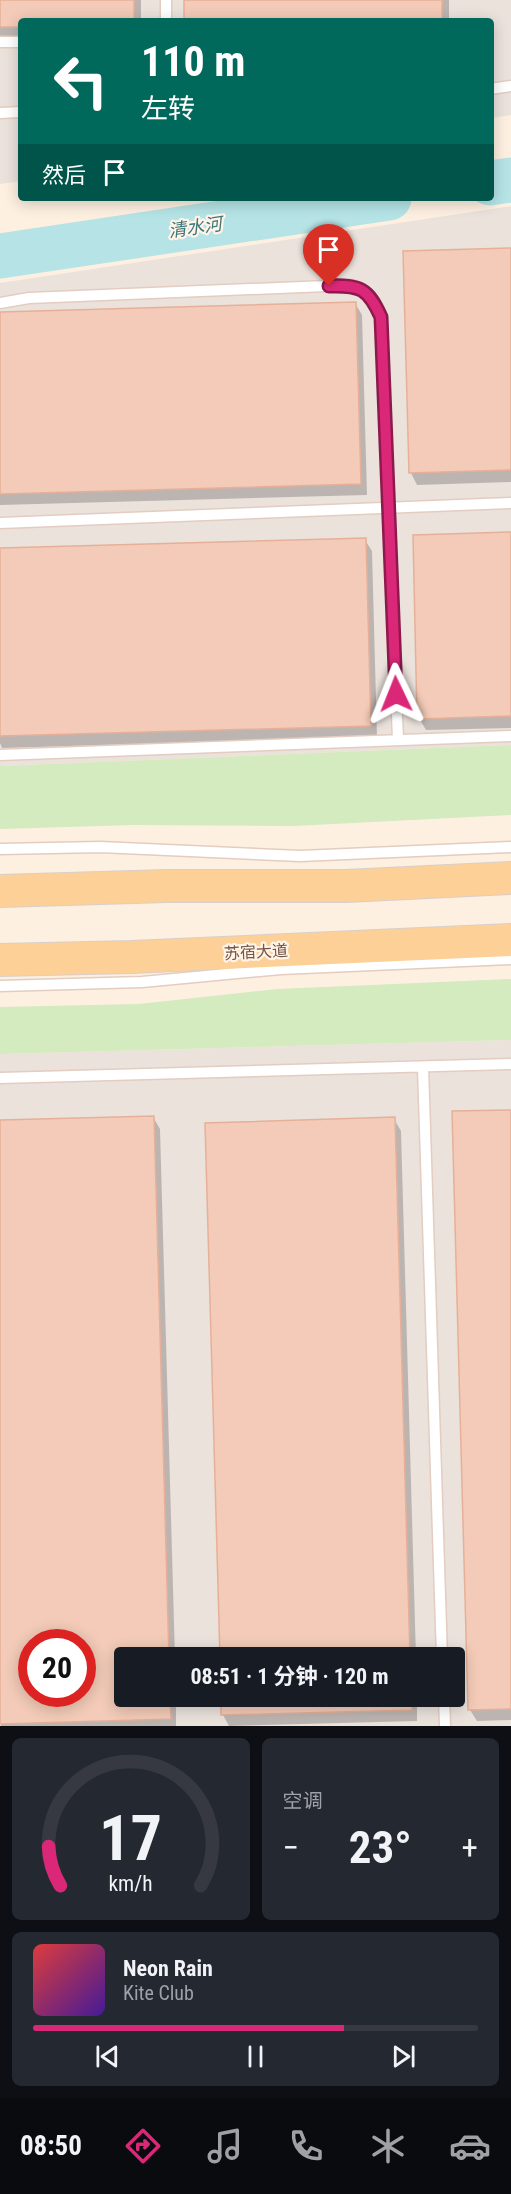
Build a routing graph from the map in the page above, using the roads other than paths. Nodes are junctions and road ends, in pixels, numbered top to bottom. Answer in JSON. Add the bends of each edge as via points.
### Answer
{"nodes":[{"id":1,"x":165,"y":0,"type":"edge"},
{"id":2,"x":166,"y":18,"type":"edge"},
{"id":3,"x":0,"y":42,"type":"edge"},
{"id":4,"x":18,"y":42,"type":"edge"},
{"id":5,"x":511,"y":86,"type":"edge"},
{"id":6,"x":494,"y":88,"type":"edge"},
{"id":7,"x":18,"y":112,"type":"edge"},
{"id":8,"x":0,"y":113,"type":"edge"},
{"id":9,"x":0,"y":303,"type":"edge"},
{"id":10,"x":511,"y":503,"type":"edge"},
{"id":11,"x":389,"y":508,"type":"junction"},
{"id":12,"x":0,"y":523,"type":"edge"},
{"id":13,"x":511,"y":736,"type":"edge"},
{"id":14,"x":398,"y":740,"type":"junction"},
{"id":15,"x":0,"y":755,"type":"edge"},
{"id":16,"x":511,"y":847,"type":"edge"},
{"id":17,"x":0,"y":849,"type":"edge"},
{"id":18,"x":511,"y":878,"type":"edge"},
{"id":19,"x":0,"y":891,"type":"edge"},
{"id":20,"x":511,"y":940,"type":"edge"},
{"id":21,"x":511,"y":959,"type":"edge"},
{"id":22,"x":0,"y":960,"type":"edge"},
{"id":23,"x":0,"y":986,"type":"edge"},
{"id":24,"x":511,"y":1064,"type":"edge"},
{"id":25,"x":423,"y":1067,"type":"junction"},
{"id":26,"x":0,"y":1078,"type":"edge"},
{"id":27,"x":442,"y":1647,"type":"edge"},
{"id":28,"x":444,"y":1707,"type":"edge"},
{"id":29,"x":445,"y":1726,"type":"edge"}],
"edges":[{"from":1,"to":2,"type":"lane"},
{"from":3,"to":4,"type":"lane"},
{"from":5,"to":6,"type":"lane"},
{"from":7,"to":8,"type":"lane"},
{"from":9,"to":11,"type":"lane","via":[[29,298],[352,285],[366,291],[381,317]]},
{"from":10,"to":11,"type":"lane"},
{"from":11,"to":12,"type":"lane"},
{"from":11,"to":14,"type":"lane"},
{"from":13,"to":14,"type":"lane"},
{"from":14,"to":15,"type":"lane"},
{"from":16,"to":17,"type":"lane","via":[[300,856],[100,847]]},
{"from":18,"to":19,"type":"main road","via":[[346,886]]},
{"from":20,"to":22,"type":"main road","name":"苏宿大道"},
{"from":21,"to":23,"type":"lane"},
{"from":24,"to":25,"type":"lane"},
{"from":25,"to":26,"type":"lane"},
{"from":25,"to":27,"type":"lane"},
{"from":28,"to":29,"type":"lane"}]}
